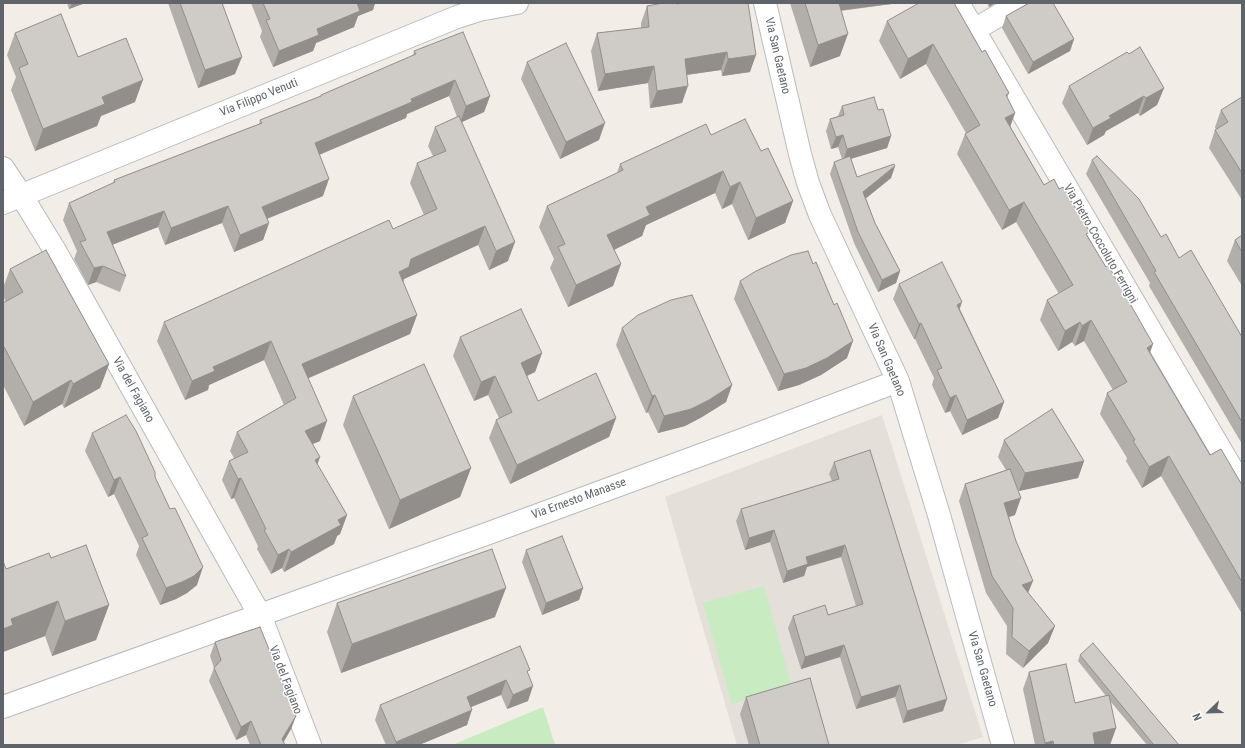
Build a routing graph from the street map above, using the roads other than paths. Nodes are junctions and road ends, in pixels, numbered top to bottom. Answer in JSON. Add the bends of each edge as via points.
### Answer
{"nodes":[{"id":1,"x":517,"y":3,"type":"edge"},
{"id":2,"x":765,"y":3,"type":"edge"},
{"id":3,"x":958,"y":3,"type":"edge"},
{"id":4,"x":1020,"y":3,"type":"edge"},
{"id":5,"x":974,"y":30,"type":"junction"},
{"id":6,"x":3,"y":168,"type":"edge"},
{"id":7,"x":12,"y":199,"type":"edge"},
{"id":8,"x":898,"y":381,"type":"junction"},
{"id":9,"x":1242,"y":486,"type":"edge"},
{"id":10,"x":260,"y":615,"type":"junction"},
{"id":11,"x":3,"y":707,"type":"edge"},
{"id":12,"x":310,"y":745,"type":"edge"},
{"id":13,"x":1003,"y":745,"type":"edge"}],
"edges":[{"from":1,"to":7,"type":"street","name":"Via Filippo Venuti","via":[[456,17]]},
{"from":2,"to":8,"type":"street","name":"Via San Gaetano","via":[[808,183],[820,215]]},
{"from":3,"to":5,"type":"street","name":"Via Pietro Coccoluto Ferrigni"},
{"from":4,"to":5,"type":"street"},
{"from":5,"to":9,"type":"street","name":"Via Pietro Coccoluto Ferrigni"},
{"from":6,"to":7,"type":"street","name":"Via del Fagiano"},
{"from":7,"to":10,"type":"street","name":"Via del Fagiano","via":[[54,248]]},
{"from":8,"to":10,"type":"street","name":"Via Ernesto Manasse"},
{"from":8,"to":13,"type":"street","name":"Via San Gaetano","via":[[939,515]]},
{"from":10,"to":11,"type":"street"},
{"from":10,"to":12,"type":"street","name":"Via del Fagiano"}]}
